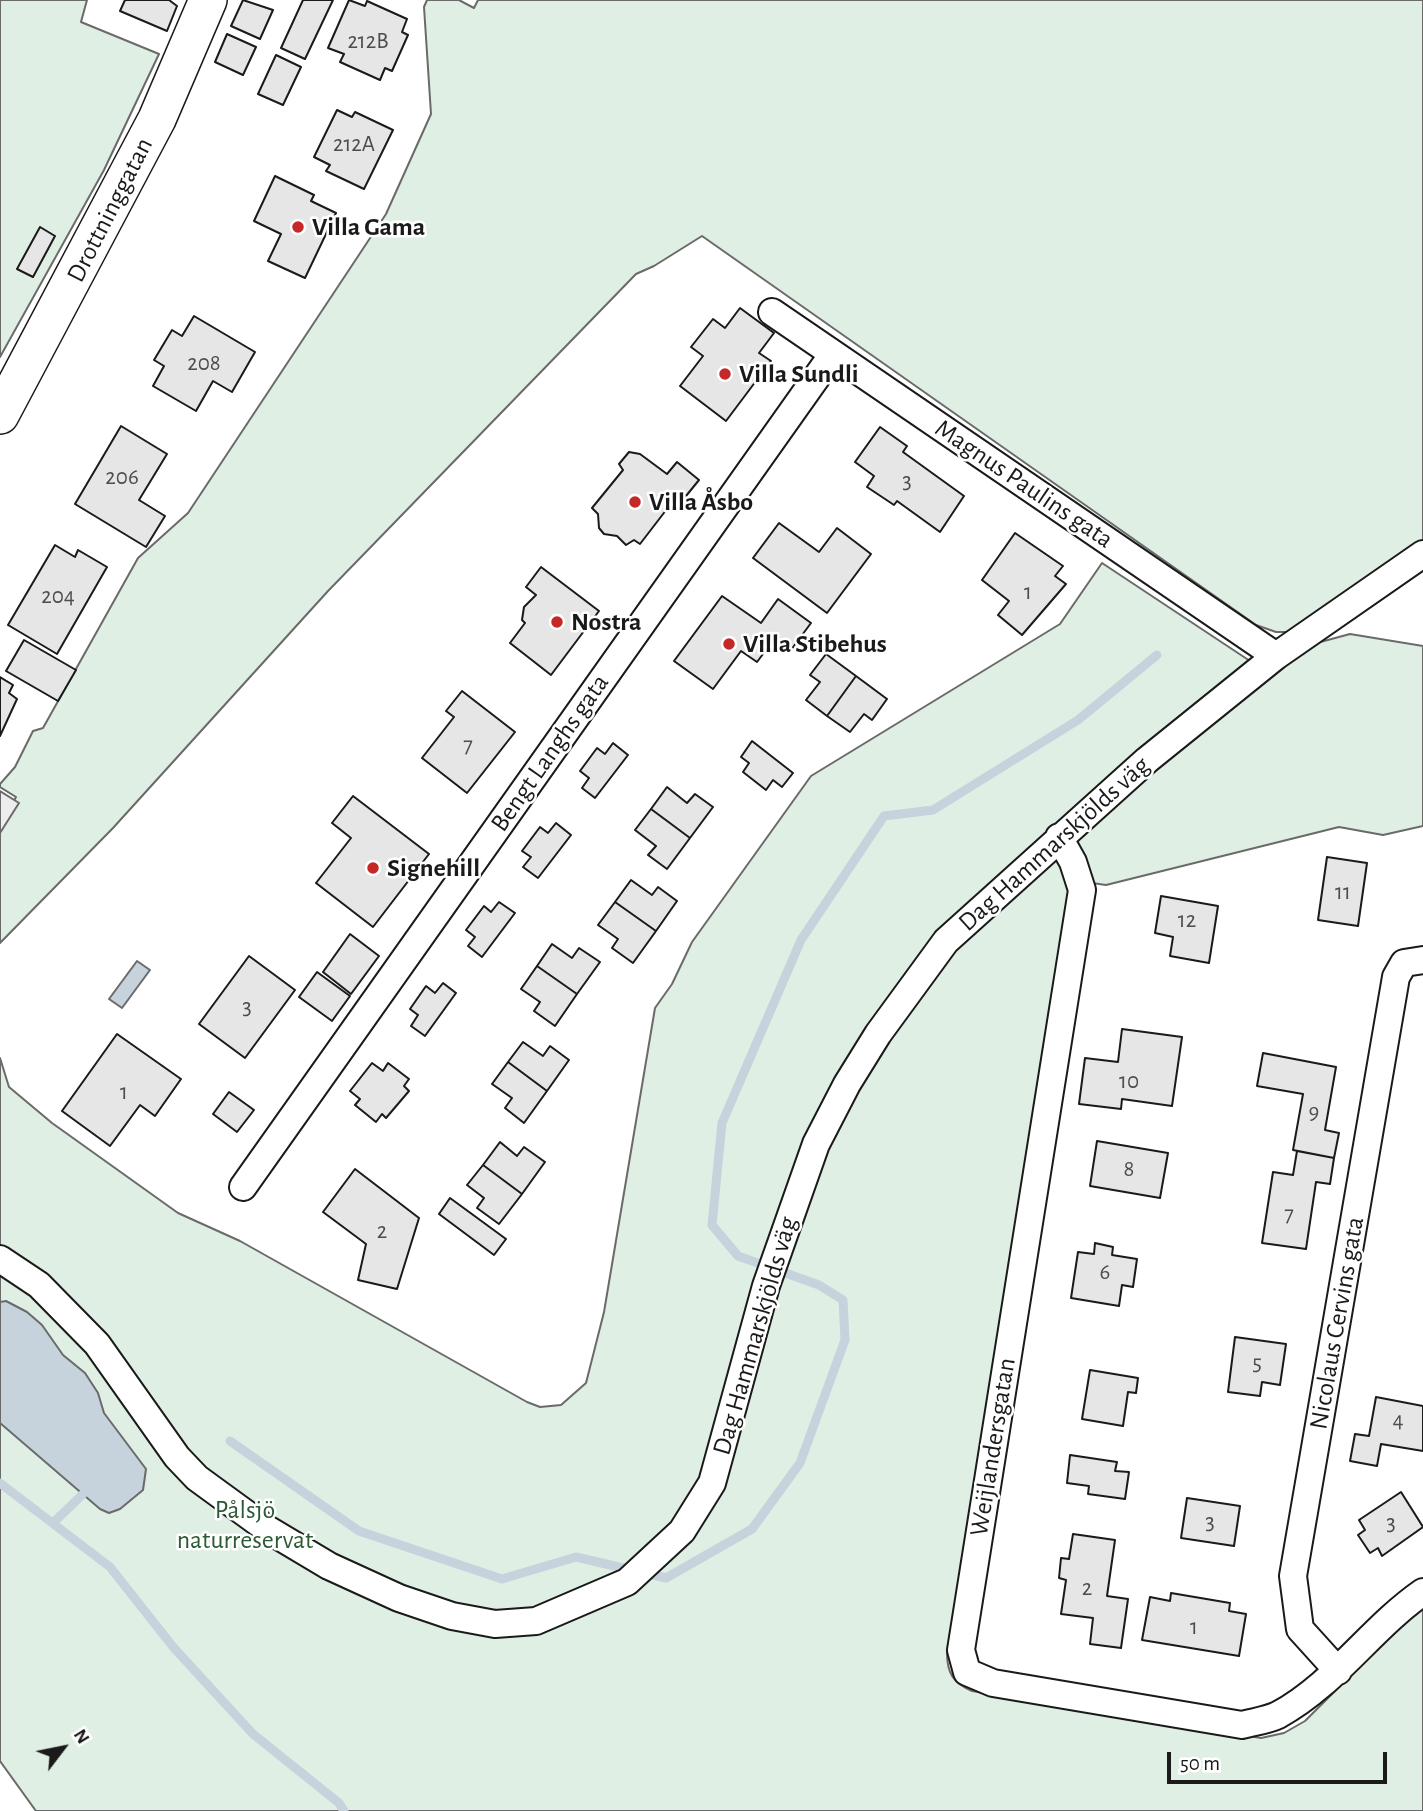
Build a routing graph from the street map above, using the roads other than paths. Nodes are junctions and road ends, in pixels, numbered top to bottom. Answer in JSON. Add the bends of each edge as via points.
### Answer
{"nodes":[{"id":1,"x":208,"y":0,"type":"edge"},
{"id":2,"x":772,"y":312,"type":"dead end"},
{"id":3,"x":833,"y":354,"type":"junction"},
{"id":4,"x":0,"y":415,"type":"edge"},
{"id":5,"x":1423,"y":554,"type":"edge"},
{"id":6,"x":1276,"y":656,"type":"junction"},
{"id":7,"x":1059,"y":837,"type":"junction"},
{"id":8,"x":1414,"y":961,"type":"edge"},
{"id":9,"x":243,"y":1187,"type":"dead end"},
{"id":10,"x":0,"y":1259,"type":"edge"},
{"id":11,"x":1423,"y":1592,"type":"edge"},
{"id":12,"x":1338,"y":1671,"type":"junction"}],
"edges":[{"from":1,"to":4,"type":"street","name":"Drottninggatan","via":[[157,119]]},
{"from":2,"to":3,"type":"street","name":"Magnus Paulins gata"},
{"from":3,"to":6,"type":"street","name":"Magnus Paulins gata"},
{"from":3,"to":9,"type":"street","name":"Bengt Langhs gata"},
{"from":5,"to":6,"type":"street","name":"Dag Hammarskjölds väg"},
{"from":6,"to":7,"type":"street","name":"Dag Hammarskjölds väg"},
{"from":7,"to":10,"type":"street","name":"Dag Hammarskjölds väg","via":[[946,941],[847,1084],[816,1144],[783,1233],[712,1483],[682,1531],[627,1582],[536,1621],[495,1624],[452,1616],[399,1598],[329,1566],[267,1529],[197,1479],[97,1344],[39,1285]]},
{"from":7,"to":12,"type":"street","name":"Weijlandersgatan","via":[[1082,890],[961,1650],[967,1672],[992,1684],[1241,1725],[1277,1716]]},
{"from":8,"to":12,"type":"street","name":"Nicolaus Cervins gata","via":[[1396,978],[1293,1576],[1300,1629]]},
{"from":11,"to":12,"type":"street","name":"Weijlandersgatan"}]}
